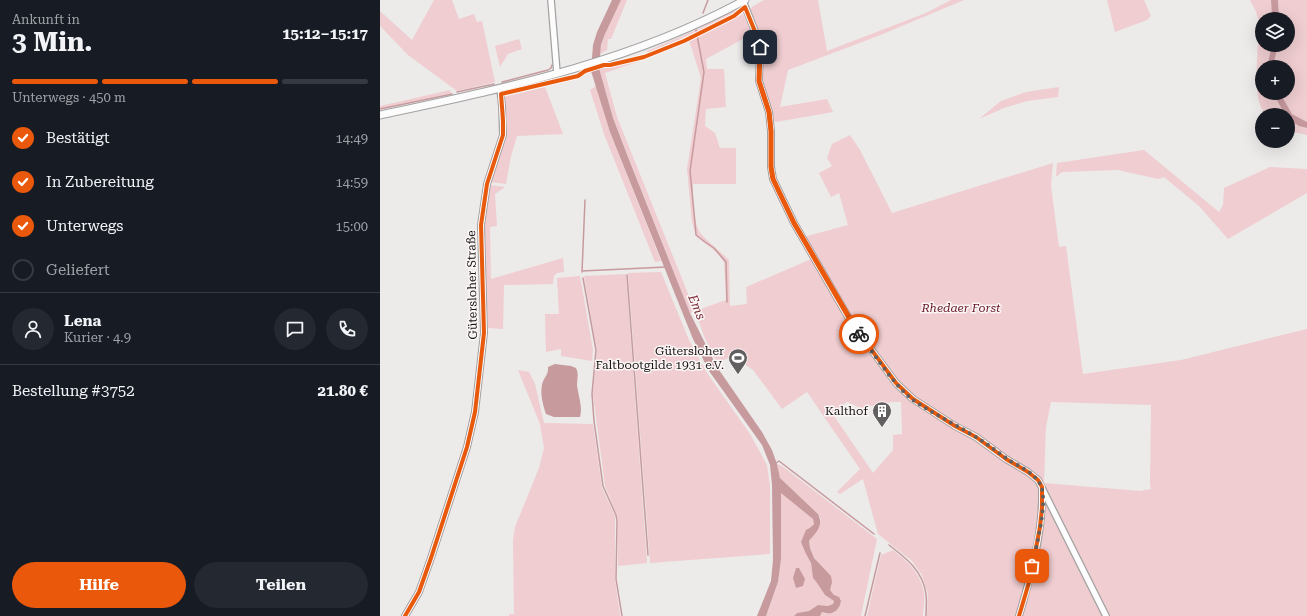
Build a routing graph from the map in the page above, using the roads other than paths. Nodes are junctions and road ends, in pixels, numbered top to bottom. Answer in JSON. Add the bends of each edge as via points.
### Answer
{"nodes":[{"id":1,"x":551,"y":0,"type":"edge"},
{"id":2,"x":744,"y":1,"type":"edge"},
{"id":3,"x":557,"y":73,"type":"junction"},
{"id":4,"x":500,"y":88,"type":"junction"},
{"id":5,"x":380,"y":115,"type":"edge"},
{"id":6,"x":1042,"y":488,"type":"junction"},
{"id":7,"x":405,"y":616,"type":"edge"},
{"id":8,"x":1019,"y":616,"type":"edge"},
{"id":9,"x":1106,"y":616,"type":"edge"}],
"edges":[{"from":1,"to":3,"type":"street"},
{"from":2,"to":3,"type":"main road","via":[[647,45]]},
{"from":2,"to":6,"type":"street","via":[[760,47],[759,81],[769,112],[773,179],[794,223],[851,322],[896,383],[913,399],[1028,472],[1038,480]]},
{"from":3,"to":4,"type":"main road"},
{"from":4,"to":5,"type":"main road"},
{"from":4,"to":7,"type":"street","name":"Gütersloher Straße","via":[[503,135],[487,184],[480,225],[484,334],[475,412],[467,447],[432,558],[419,592]]},
{"from":6,"to":8,"type":"street","via":[[1040,527],[1030,579]]},
{"from":6,"to":9,"type":"street"}]}
